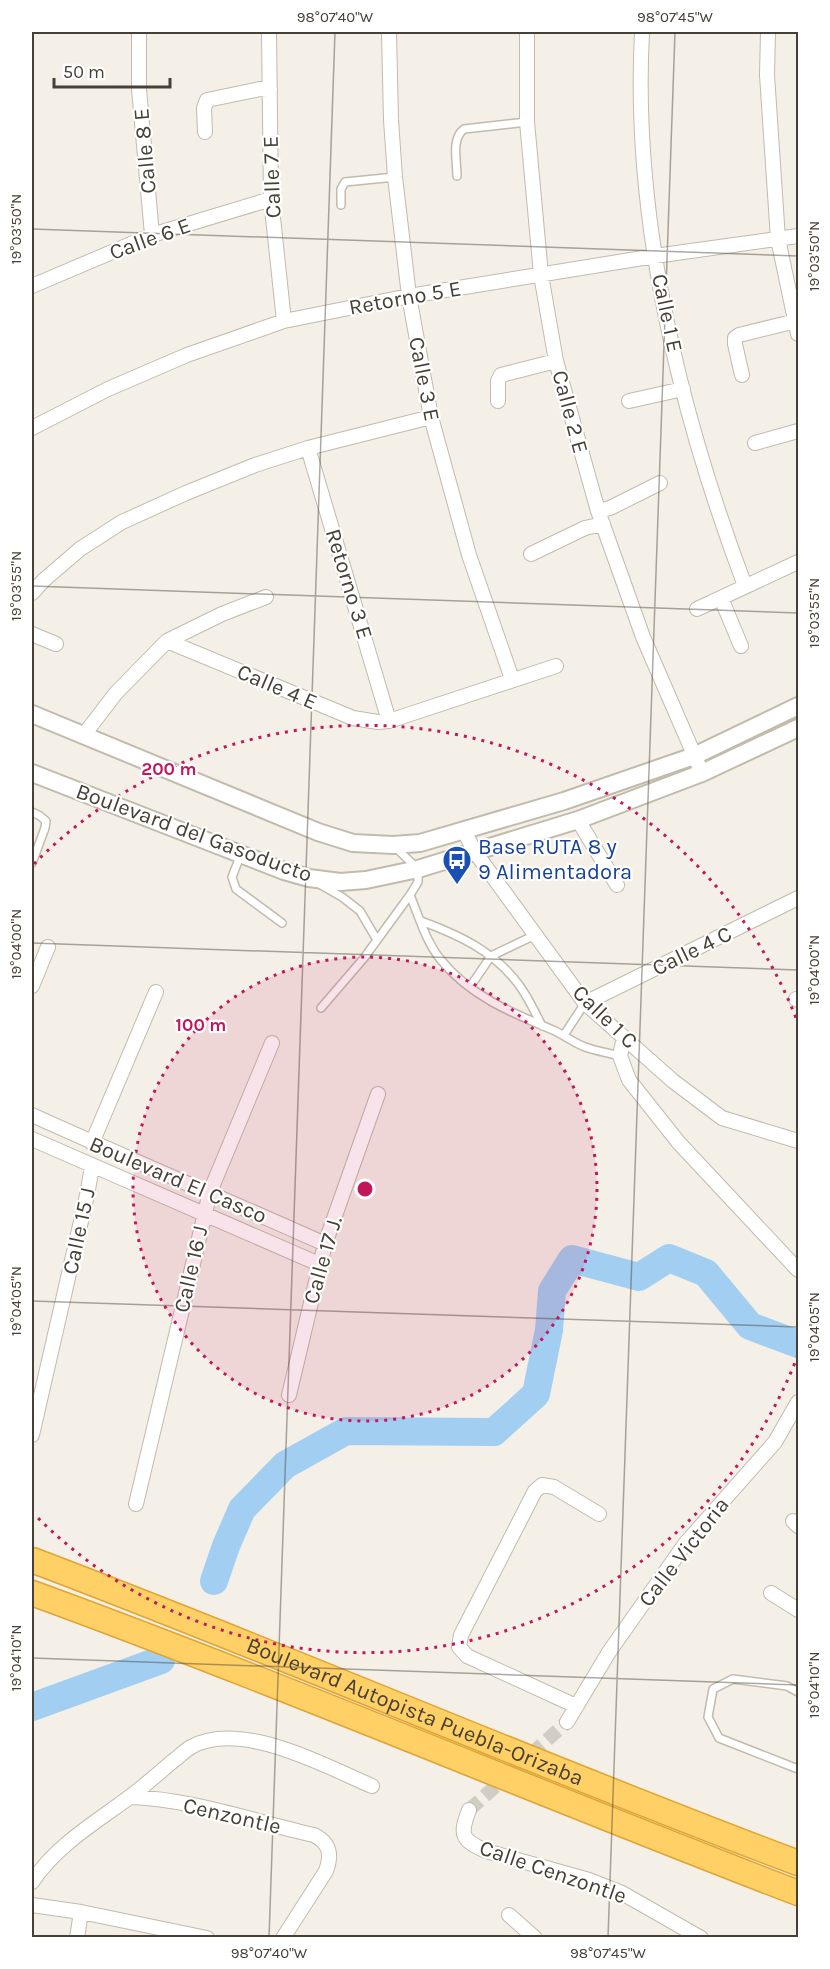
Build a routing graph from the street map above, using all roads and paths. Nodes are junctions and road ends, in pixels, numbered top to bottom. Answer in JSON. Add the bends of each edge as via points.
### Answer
{"nodes":[{"id":1,"x":139,"y":32,"type":"edge"},
{"id":2,"x":268,"y":32,"type":"edge"},
{"id":3,"x":389,"y":32,"type":"edge"},
{"id":4,"x":527,"y":32,"type":"edge"},
{"id":5,"x":642,"y":32,"type":"edge"},
{"id":6,"x":768,"y":32,"type":"edge"},
{"id":7,"x":270,"y":90,"type":"junction"},
{"id":8,"x":527,"y":122,"type":"junction"},
{"id":9,"x":205,"y":132,"type":"dead end"},
{"id":10,"x":458,"y":176,"type":"dead end"},
{"id":11,"x":395,"y":177,"type":"junction"},
{"id":12,"x":271,"y":199,"type":"junction"},
{"id":13,"x":341,"y":205,"type":"dead end"},
{"id":14,"x":152,"y":235,"type":"junction"},
{"id":15,"x":798,"y":236,"type":"edge"},
{"id":16,"x":778,"y":239,"type":"junction"},
{"id":17,"x":655,"y":256,"type":"junction"},
{"id":18,"x":541,"y":276,"type":"junction"},
{"id":19,"x":32,"y":286,"type":"edge"},
{"id":20,"x":409,"y":296,"type":"junction"},
{"id":21,"x":284,"y":321,"type":"junction"},
{"id":22,"x":797,"y":328,"type":"edge"},
{"id":23,"x":556,"y":361,"type":"junction"},
{"id":24,"x":742,"y":375,"type":"dead end"},
{"id":25,"x":682,"y":389,"type":"junction"},
{"id":26,"x":498,"y":400,"type":"dead end"},
{"id":27,"x":629,"y":401,"type":"dead end"},
{"id":28,"x":431,"y":417,"type":"junction"},
{"id":29,"x":32,"y":428,"type":"edge"},
{"id":30,"x":798,"y":431,"type":"edge"},
{"id":31,"x":755,"y":443,"type":"dead end"},
{"id":32,"x":308,"y":448,"type":"junction"},
{"id":33,"x":660,"y":483,"type":"dead end"},
{"id":34,"x":600,"y":518,"type":"junction"},
{"id":35,"x":531,"y":554,"type":"dead end"},
{"id":36,"x":798,"y":562,"type":"edge"},
{"id":37,"x":745,"y":586,"type":"junction"},
{"id":38,"x":32,"y":592,"type":"edge"},
{"id":39,"x":266,"y":597,"type":"dead end"},
{"id":40,"x":720,"y":598,"type":"junction"},
{"id":41,"x":697,"y":609,"type":"dead end"},
{"id":42,"x":32,"y":634,"type":"edge"},
{"id":43,"x":167,"y":641,"type":"junction"},
{"id":44,"x":56,"y":644,"type":"dead end"},
{"id":45,"x":741,"y":646,"type":"dead end"},
{"id":46,"x":556,"y":666,"type":"dead end"},
{"id":47,"x":512,"y":680,"type":"junction"},
{"id":48,"x":798,"y":706,"type":"edge"},
{"id":49,"x":32,"y":714,"type":"edge"},
{"id":50,"x":389,"y":721,"type":"junction"},
{"id":51,"x":798,"y":728,"type":"edge"},
{"id":52,"x":83,"y":736,"type":"junction"},
{"id":53,"x":694,"y":756,"type":"junction"},
{"id":54,"x":32,"y":773,"type":"edge"},
{"id":55,"x":702,"y":773,"type":"junction"},
{"id":56,"x":32,"y":812,"type":"edge"},
{"id":57,"x":578,"y":820,"type":"junction"},
{"id":58,"x":464,"y":831,"type":"junction"},
{"id":59,"x":393,"y":845,"type":"junction"},
{"id":60,"x":475,"y":852,"type":"junction"},
{"id":61,"x":241,"y":854,"type":"junction"},
{"id":62,"x":32,"y":862,"type":"edge"},
{"id":63,"x":418,"y":869,"type":"junction"},
{"id":64,"x":309,"y":878,"type":"junction"},
{"id":65,"x":617,"y":885,"type":"dead end"},
{"id":66,"x":410,"y":895,"type":"junction"},
{"id":67,"x":798,"y":898,"type":"edge"},
{"id":68,"x":421,"y":921,"type":"junction"},
{"id":69,"x":282,"y":924,"type":"dead end"},
{"id":70,"x":535,"y":935,"type":"junction"},
{"id":71,"x":377,"y":940,"type":"junction"},
{"id":72,"x":48,"y":947,"type":"dead end"},
{"id":73,"x":491,"y":956,"type":"junction"},
{"id":74,"x":32,"y":986,"type":"edge"},
{"id":75,"x":470,"y":987,"type":"junction"},
{"id":76,"x":156,"y":992,"type":"dead end"},
{"id":77,"x":585,"y":1003,"type":"junction"},
{"id":78,"x":321,"y":1008,"type":"dead end"},
{"id":79,"x":542,"y":1026,"type":"junction"},
{"id":80,"x":564,"y":1035,"type":"junction"},
{"id":81,"x":624,"y":1037,"type":"junction"},
{"id":82,"x":272,"y":1043,"type":"dead end"},
{"id":83,"x":620,"y":1056,"type":"junction"},
{"id":84,"x":378,"y":1094,"type":"dead end"},
{"id":85,"x":32,"y":1115,"type":"edge"},
{"id":86,"x":32,"y":1139,"type":"edge"},
{"id":87,"x":798,"y":1141,"type":"edge"},
{"id":88,"x":92,"y":1143,"type":"junction"},
{"id":89,"x":92,"y":1167,"type":"junction"},
{"id":90,"x":210,"y":1192,"type":"junction"},
{"id":91,"x":204,"y":1213,"type":"junction"},
{"id":92,"x":325,"y":1244,"type":"junction"},
{"id":93,"x":319,"y":1264,"type":"junction"},
{"id":94,"x":798,"y":1270,"type":"edge"},
{"id":95,"x":289,"y":1395,"type":"dead end"},
{"id":96,"x":798,"y":1402,"type":"edge"},
{"id":97,"x":32,"y":1435,"type":"edge"},
{"id":98,"x":136,"y":1504,"type":"dead end"},
{"id":99,"x":599,"y":1514,"type":"dead end"},
{"id":100,"x":32,"y":1560,"type":"edge"},
{"id":101,"x":32,"y":1593,"type":"edge"},
{"id":102,"x":771,"y":1593,"type":"dead end"},
{"id":103,"x":798,"y":1610,"type":"edge"},
{"id":104,"x":798,"y":1692,"type":"edge"},
{"id":105,"x":576,"y":1706,"type":"junction"},
{"id":106,"x":567,"y":1722,"type":"tunnel mouth"},
{"id":107,"x":798,"y":1769,"type":"edge"},
{"id":108,"x":372,"y":1786,"type":"dead end"},
{"id":109,"x":129,"y":1797,"type":"junction"},
{"id":110,"x":469,"y":1810,"type":"tunnel mouth"},
{"id":111,"x":798,"y":1863,"type":"edge"},
{"id":112,"x":32,"y":1882,"type":"edge"},
{"id":113,"x":798,"y":1893,"type":"edge"},
{"id":114,"x":32,"y":1905,"type":"edge"},
{"id":115,"x":81,"y":1912,"type":"junction"},
{"id":116,"x":509,"y":1915,"type":"dead end"},
{"id":117,"x":77,"y":1938,"type":"edge"},
{"id":118,"x":207,"y":1938,"type":"edge"},
{"id":119,"x":283,"y":1938,"type":"edge"},
{"id":120,"x":535,"y":1938,"type":"edge"},
{"id":121,"x":701,"y":1938,"type":"edge"}],
"edges":[{"from":1,"to":14,"type":"street","name":"Calle 8 E","via":[[142,133]]},
{"from":2,"to":7,"type":"street","name":"Calle 7 E"},
{"from":3,"to":11,"type":"street","name":"Calle 3 E"},
{"from":4,"to":8,"type":"street","name":"Calle 2 E"},
{"from":5,"to":17,"type":"street","name":"Calle 1 E","via":[[641,100]]},
{"from":6,"to":16,"type":"street","via":[[767,75]]},
{"from":7,"to":9,"type":"street","via":[[207,100]]},
{"from":7,"to":12,"type":"street","name":"Calle 7 E"},
{"from":8,"to":10,"type":"lane","via":[[464,129],[456,142]]},
{"from":8,"to":18,"type":"street","name":"Calle 2 E"},
{"from":11,"to":13,"type":"lane","via":[[345,183]]},
{"from":11,"to":20,"type":"street","name":"Calle 3 E"},
{"from":12,"to":14,"type":"street","name":"Calle 6 E"},
{"from":12,"to":21,"type":"street","name":"Calle 7 E"},
{"from":14,"to":19,"type":"street","name":"Calle 6 E"},
{"from":15,"to":16,"type":"street","name":"Retorno 5 E"},
{"from":16,"to":17,"type":"street","name":"Retorno 5 E"},
{"from":16,"to":22,"type":"street"},
{"from":17,"to":18,"type":"street","name":"Retorno 5 E"},
{"from":17,"to":25,"type":"street","name":"Calle 1 E"},
{"from":18,"to":20,"type":"street","name":"Retorno 5 E"},
{"from":18,"to":23,"type":"street","name":"Calle 2 E"},
{"from":20,"to":21,"type":"street","name":"Retorno 5 E"},
{"from":20,"to":28,"type":"street","name":"Calle 3 E"},
{"from":21,"to":29,"type":"street","name":"Retorno 5 E","via":[[108,389]]},
{"from":22,"to":24,"type":"street","via":[[735,338]]},
{"from":23,"to":26,"type":"street","via":[[501,375]]},
{"from":23,"to":34,"type":"street","name":"Calle 2 E"},
{"from":25,"to":27,"type":"street"},
{"from":25,"to":37,"type":"street","name":"Calle 1 E","via":[[718,515]]},
{"from":28,"to":32,"type":"street"},
{"from":28,"to":47,"type":"street","name":"Calle 3 E","via":[[469,555]]},
{"from":30,"to":31,"type":"street"},
{"from":32,"to":38,"type":"street","via":[[255,465],[122,522],[80,549]]},
{"from":32,"to":50,"type":"street","name":"Retorno 3 E"},
{"from":33,"to":34,"type":"street","via":[[610,508]]},
{"from":34,"to":35,"type":"street"},
{"from":34,"to":53,"type":"street","name":"Calle 2 E","via":[[643,637]]},
{"from":36,"to":37,"type":"street"},
{"from":37,"to":40,"type":"street"},
{"from":39,"to":43,"type":"street"},
{"from":40,"to":41,"type":"street"},
{"from":40,"to":45,"type":"street"},
{"from":42,"to":44,"type":"street"},
{"from":43,"to":50,"type":"street","name":"Calle 4 E","via":[[353,718]]},
{"from":43,"to":52,"type":"street","via":[[116,693]]},
{"from":46,"to":47,"type":"street"},
{"from":47,"to":50,"type":"street"},
{"from":48,"to":53,"type":"street","name":"Boulevard del Gasoducto"},
{"from":49,"to":52,"type":"street","name":"Boulevard del Gasoducto"},
{"from":51,"to":55,"type":"street","name":"Boulevard del Gasoducto"},
{"from":52,"to":59,"type":"street","name":"Boulevard del Gasoducto","via":[[318,832],[353,843]]},
{"from":53,"to":55,"type":"street","name":"Calle 2 E"},
{"from":53,"to":58,"type":"street","name":"Boulevard del Gasoducto"},
{"from":54,"to":61,"type":"street","name":"Boulevard del Gasoducto"},
{"from":55,"to":57,"type":"street","name":"Boulevard del Gasoducto"},
{"from":56,"to":62,"type":"lane","via":[[46,821]]},
{"from":57,"to":60,"type":"street","name":"Boulevard del Gasoducto"},
{"from":57,"to":65,"type":"street"},
{"from":58,"to":59,"type":"street","name":"Boulevard del Gasoducto","via":[[420,843]]},
{"from":58,"to":60,"type":"street","name":"Calle 1 C"},
{"from":59,"to":63,"type":"lane"},
{"from":60,"to":63,"type":"street","name":"Boulevard del Gasoducto"},
{"from":60,"to":70,"type":"street","name":"Calle 1 C"},
{"from":61,"to":64,"type":"street","name":"Boulevard del Gasoducto"},
{"from":61,"to":69,"type":"lane","via":[[232,877],[236,889]]},
{"from":63,"to":64,"type":"street","name":"Boulevard del Gasoducto","via":[[366,880]]},
{"from":63,"to":66,"type":"lane","via":[[418,882]]},
{"from":64,"to":71,"type":"lane","via":[[360,911]]},
{"from":66,"to":68,"type":"lane"},
{"from":66,"to":71,"type":"lane"},
{"from":67,"to":77,"type":"street","name":"Calle 4 C"},
{"from":68,"to":73,"type":"lane","via":[[471,942]]},
{"from":68,"to":75,"type":"lane","via":[[440,959]]},
{"from":70,"to":73,"type":"lane"},
{"from":70,"to":77,"type":"street","name":"Calle 1 C"},
{"from":71,"to":78,"type":"lane"},
{"from":72,"to":74,"type":"street"},
{"from":73,"to":75,"type":"lane"},
{"from":73,"to":79,"type":"lane","via":[[520,986]]},
{"from":75,"to":79,"type":"lane","via":[[506,1010]]},
{"from":76,"to":88,"type":"street"},
{"from":77,"to":80,"type":"lane"},
{"from":77,"to":81,"type":"street","name":"Calle 1 C"},
{"from":79,"to":80,"type":"lane"},
{"from":80,"to":83,"type":"lane","via":[[583,1047]]},
{"from":81,"to":83,"type":"street"},
{"from":81,"to":87,"type":"street","name":"Calle 1 C","via":[[722,1118]]},
{"from":82,"to":90,"type":"street","name":"Calle 16 J"},
{"from":83,"to":94,"type":"street","via":[[629,1080],[679,1143]]},
{"from":84,"to":92,"type":"street","name":"Calle 17 J."},
{"from":85,"to":88,"type":"street","name":"Boulevard El Casco"},
{"from":86,"to":89,"type":"street","name":"Boulevard El Casco"},
{"from":88,"to":90,"type":"street","name":"Boulevard El Casco"},
{"from":89,"to":91,"type":"street","name":"Boulevard El Casco"},
{"from":89,"to":97,"type":"street","name":"Calle 15 J"},
{"from":90,"to":91,"type":"street","name":"Calle 16 J"},
{"from":90,"to":92,"type":"street","name":"Boulevard El Casco"},
{"from":91,"to":93,"type":"street","name":"Boulevard El Casco"},
{"from":91,"to":98,"type":"street","name":"Calle 16 J"},
{"from":92,"to":93,"type":"street","name":"Calle 17 J."},
{"from":93,"to":95,"type":"street","name":"Calle 17 J."},
{"from":96,"to":105,"type":"street","name":"Calle Victoria","via":[[775,1442],[684,1544]]},
{"from":99,"to":105,"type":"street","via":[[554,1487],[542,1485],[461,1635],[459,1647],[467,1656]]},
{"from":100,"to":111,"type":"highway","name":"Boulevard Autopista Puebla-Orizaba"},
{"from":101,"to":113,"type":"highway","name":"Boulevard Autopista Puebla-Orizaba"},
{"from":102,"to":103,"type":"street"},
{"from":104,"to":107,"type":"lane","via":[[787,1686],[733,1678],[713,1689],[708,1717],[719,1738]]},
{"from":105,"to":106,"type":"street","name":"Calle Victoria"},
{"from":108,"to":109,"type":"street","via":[[273,1745],[232,1737],[191,1747]]},
{"from":109,"to":112,"type":"street","via":[[67,1843]]},
{"from":109,"to":119,"type":"street","name":"Cenzontle","via":[[218,1810],[322,1839],[329,1848],[326,1871]]},
{"from":110,"to":121,"type":"street","name":"Calle Cenzontle","via":[[462,1833],[475,1846],[622,1893]]},
{"from":114,"to":115,"type":"street"},
{"from":115,"to":117,"type":"street"},
{"from":115,"to":118,"type":"street"},
{"from":116,"to":120,"type":"street"}]}
